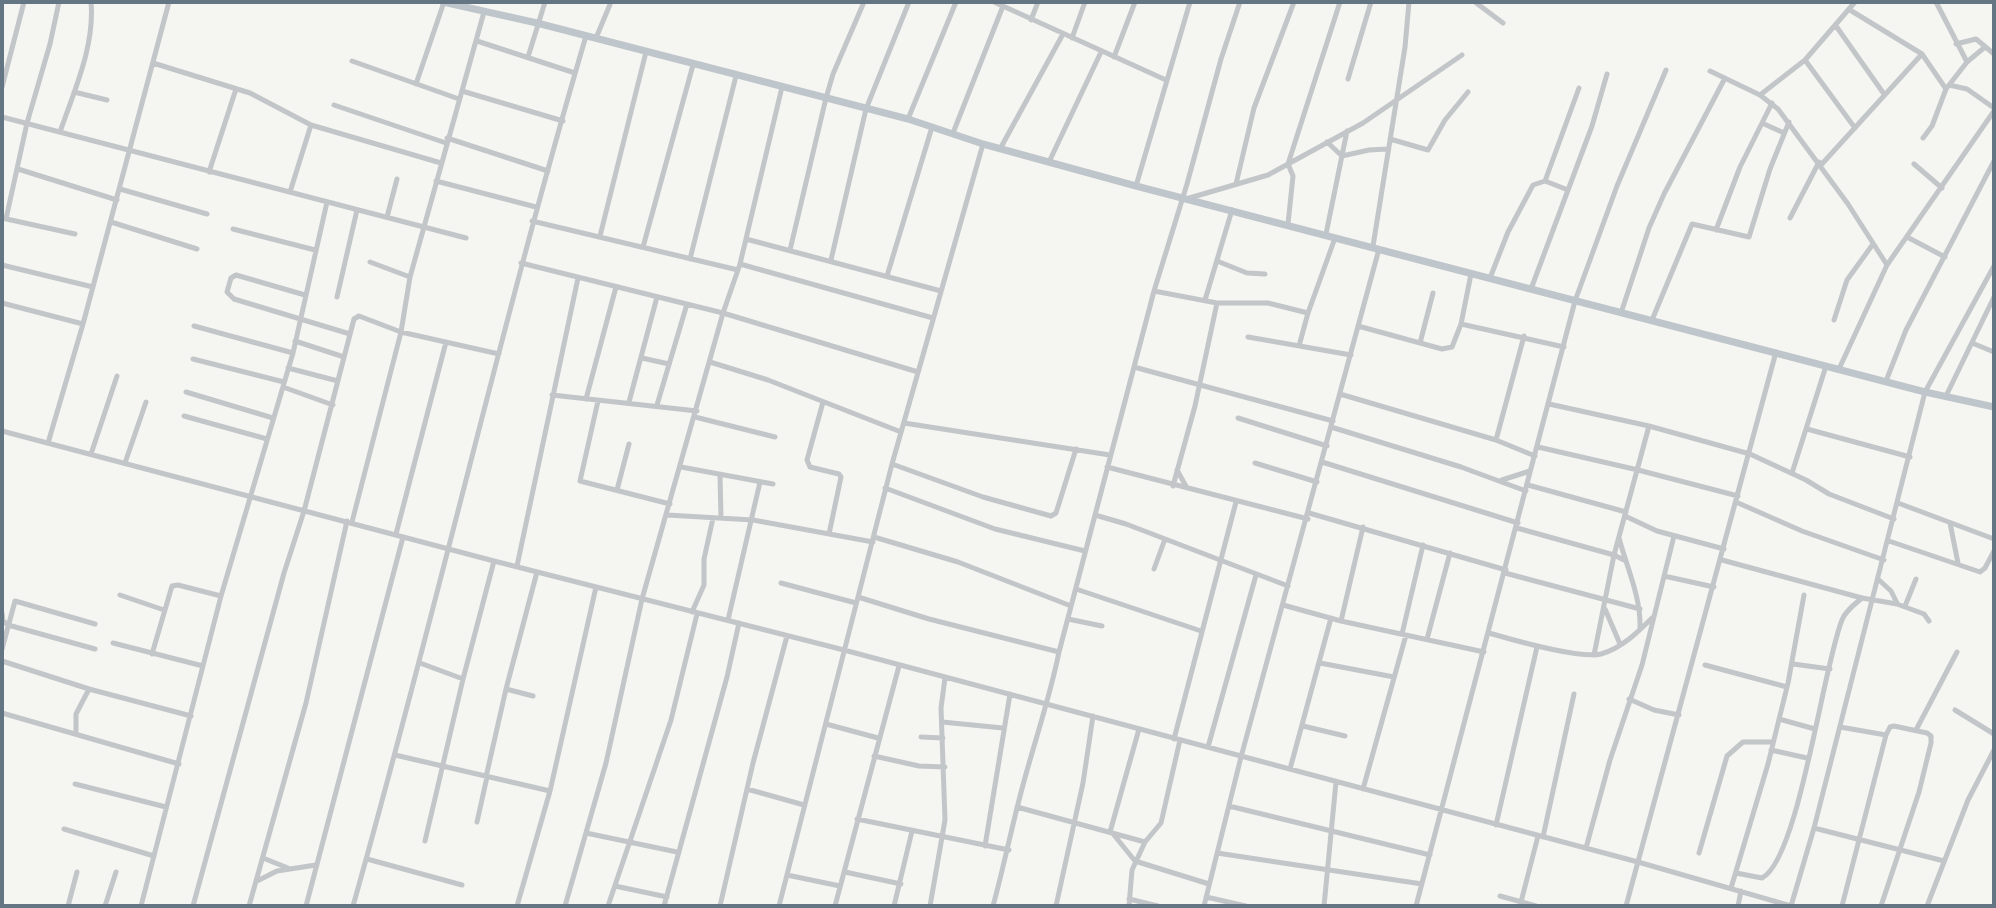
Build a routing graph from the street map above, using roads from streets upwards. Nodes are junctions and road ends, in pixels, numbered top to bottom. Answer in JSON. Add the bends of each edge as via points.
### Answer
{"nodes":[{"id":1,"x":24,"y":2,"type":"edge"},
{"id":2,"x":59,"y":2,"type":"edge"},
{"id":3,"x":91,"y":2,"type":"edge"},
{"id":4,"x":169,"y":2,"type":"edge"},
{"id":5,"x":443,"y":2,"type":"edge"},
{"id":6,"x":545,"y":2,"type":"edge"},
{"id":7,"x":611,"y":2,"type":"edge"},
{"id":8,"x":864,"y":2,"type":"edge"},
{"id":9,"x":909,"y":2,"type":"edge"},
{"id":10,"x":956,"y":2,"type":"edge"},
{"id":11,"x":994,"y":2,"type":"edge"},
{"id":12,"x":1038,"y":2,"type":"edge"},
{"id":13,"x":1085,"y":2,"type":"edge"},
{"id":14,"x":1135,"y":2,"type":"edge"},
{"id":15,"x":1190,"y":2,"type":"edge"},
{"id":16,"x":1240,"y":2,"type":"edge"},
{"id":17,"x":1294,"y":2,"type":"edge"},
{"id":18,"x":1340,"y":2,"type":"edge"},
{"id":19,"x":1371,"y":2,"type":"edge"},
{"id":20,"x":1409,"y":2,"type":"edge"},
{"id":21,"x":1475,"y":2,"type":"edge"},
{"id":22,"x":1855,"y":2,"type":"edge"},
{"id":23,"x":1936,"y":2,"type":"edge"},
{"id":24,"x":1017,"y":3,"type":"edge"},
{"id":25,"x":458,"y":4,"type":"edge"},
{"id":26,"x":1003,"y":6,"type":"junction"},
{"id":27,"x":1850,"y":10,"type":"junction"},
{"id":28,"x":1013,"y":11,"type":"junction"},
{"id":29,"x":484,"y":12,"type":"junction"},
{"id":30,"x":1031,"y":20,"type":"junction"},
{"id":31,"x":537,"y":23,"type":"junction"},
{"id":32,"x":1503,"y":23,"type":"dead end"},
{"id":33,"x":1836,"y":26,"type":"junction"},
{"id":34,"x":1063,"y":34,"type":"junction"},
{"id":35,"x":586,"y":36,"type":"junction"},
{"id":36,"x":1072,"y":38,"type":"junction"},
{"id":37,"x":595,"y":39,"type":"junction"},
{"id":38,"x":477,"y":41,"type":"junction"},
{"id":39,"x":1956,"y":44,"type":"junction"},
{"id":40,"x":1985,"y":47,"type":"junction"},
{"id":41,"x":646,"y":52,"type":"junction"},
{"id":42,"x":1101,"y":52,"type":"junction"},
{"id":43,"x":1922,"y":54,"type":"junction"},
{"id":44,"x":1994,"y":54,"type":"edge"},
{"id":45,"x":1462,"y":55,"type":"dead end"},
{"id":46,"x":528,"y":57,"type":"junction"},
{"id":47,"x":1114,"y":58,"type":"junction"},
{"id":48,"x":1805,"y":60,"type":"junction"},
{"id":49,"x":352,"y":61,"type":"dead end"},
{"id":50,"x":1967,"y":62,"type":"junction"},
{"id":51,"x":153,"y":63,"type":"junction"},
{"id":52,"x":693,"y":65,"type":"junction"},
{"id":53,"x":1666,"y":70,"type":"dead end"},
{"id":54,"x":1710,"y":71,"type":"dead end"},
{"id":55,"x":575,"y":73,"type":"junction"},
{"id":56,"x":1607,"y":74,"type":"dead end"},
{"id":57,"x":736,"y":76,"type":"junction"},
{"id":58,"x":1725,"y":78,"type":"junction"},
{"id":59,"x":1348,"y":79,"type":"dead end"},
{"id":60,"x":1166,"y":80,"type":"junction"},
{"id":61,"x":416,"y":84,"type":"junction"},
{"id":62,"x":2,"y":87,"type":"edge"},
{"id":63,"x":782,"y":87,"type":"junction"},
{"id":64,"x":1947,"y":87,"type":"junction"},
{"id":65,"x":1579,"y":88,"type":"dead end"},
{"id":66,"x":237,"y":89,"type":"junction"},
{"id":67,"x":462,"y":91,"type":"junction"},
{"id":68,"x":74,"y":92,"type":"junction"},
{"id":69,"x":1468,"y":92,"type":"dead end"},
{"id":70,"x":1884,"y":94,"type":"junction"},
{"id":71,"x":1760,"y":95,"type":"junction"},
{"id":72,"x":826,"y":98,"type":"junction"},
{"id":73,"x":459,"y":99,"type":"junction"},
{"id":74,"x":1395,"y":99,"type":"junction"},
{"id":75,"x":107,"y":100,"type":"dead end"},
{"id":76,"x":1772,"y":103,"type":"junction"},
{"id":77,"x":334,"y":105,"type":"dead end"},
{"id":78,"x":866,"y":109,"type":"junction"},
{"id":79,"x":1994,"y":109,"type":"edge"},
{"id":80,"x":2,"y":117,"type":"edge"},
{"id":81,"x":908,"y":119,"type":"junction"},
{"id":82,"x":563,"y":121,"type":"junction"},
{"id":83,"x":1789,"y":122,"type":"junction"},
{"id":84,"x":27,"y":123,"type":"junction"},
{"id":85,"x":1762,"y":123,"type":"junction"},
{"id":86,"x":311,"y":125,"type":"junction"},
{"id":87,"x":932,"y":126,"type":"junction"},
{"id":88,"x":1855,"y":128,"type":"junction"},
{"id":89,"x":1347,"y":131,"type":"junction"},
{"id":90,"x":60,"y":132,"type":"junction"},
{"id":91,"x":953,"y":133,"type":"junction"},
{"id":92,"x":1784,"y":133,"type":"junction"},
{"id":93,"x":1923,"y":138,"type":"dead end"},
{"id":94,"x":1390,"y":139,"type":"junction"},
{"id":95,"x":446,"y":141,"type":"junction"},
{"id":96,"x":1327,"y":142,"type":"junction"},
{"id":97,"x":983,"y":144,"type":"junction"},
{"id":98,"x":1000,"y":149,"type":"junction"},
{"id":99,"x":1388,"y":149,"type":"junction"},
{"id":100,"x":130,"y":152,"type":"junction"},
{"id":101,"x":1342,"y":156,"type":"junction"},
{"id":102,"x":1994,"y":161,"type":"edge"},
{"id":103,"x":1049,"y":162,"type":"junction"},
{"id":104,"x":441,"y":163,"type":"junction"},
{"id":105,"x":1288,"y":164,"type":"junction"},
{"id":106,"x":1820,"y":164,"type":"junction"},
{"id":107,"x":1914,"y":164,"type":"dead end"},
{"id":108,"x":18,"y":169,"type":"junction"},
{"id":109,"x":548,"y":171,"type":"junction"},
{"id":110,"x":209,"y":172,"type":"junction"},
{"id":111,"x":397,"y":179,"type":"dead end"},
{"id":112,"x":436,"y":181,"type":"junction"},
{"id":113,"x":1545,"y":181,"type":"junction"},
{"id":114,"x":1236,"y":184,"type":"junction"},
{"id":115,"x":1136,"y":186,"type":"junction"},
{"id":116,"x":1942,"y":188,"type":"junction"},
{"id":117,"x":120,"y":189,"type":"junction"},
{"id":118,"x":1568,"y":190,"type":"junction"},
{"id":119,"x":290,"y":192,"type":"junction"},
{"id":120,"x":1184,"y":198,"type":"junction"},
{"id":121,"x":117,"y":200,"type":"junction"},
{"id":122,"x":327,"y":202,"type":"junction"},
{"id":123,"x":536,"y":207,"type":"junction"},
{"id":124,"x":357,"y":210,"type":"junction"},
{"id":125,"x":1232,"y":210,"type":"junction"},
{"id":126,"x":207,"y":214,"type":"dead end"},
{"id":127,"x":387,"y":217,"type":"junction"},
{"id":128,"x":4,"y":218,"type":"edge"},
{"id":129,"x":1790,"y":218,"type":"dead end"},
{"id":130,"x":532,"y":221,"type":"junction"},
{"id":131,"x":111,"y":222,"type":"junction"},
{"id":132,"x":1288,"y":224,"type":"junction"},
{"id":133,"x":425,"y":226,"type":"junction"},
{"id":134,"x":233,"y":229,"type":"dead end"},
{"id":135,"x":1716,"y":230,"type":"junction"},
{"id":136,"x":75,"y":234,"type":"dead end"},
{"id":137,"x":1326,"y":234,"type":"junction"},
{"id":138,"x":600,"y":236,"type":"junction"},
{"id":139,"x":1336,"y":237,"type":"junction"},
{"id":140,"x":1907,"y":237,"type":"junction"},
{"id":141,"x":466,"y":238,"type":"dead end"},
{"id":142,"x":746,"y":239,"type":"junction"},
{"id":143,"x":1873,"y":244,"type":"junction"},
{"id":144,"x":643,"y":247,"type":"junction"},
{"id":145,"x":1376,"y":247,"type":"junction"},
{"id":146,"x":197,"y":249,"type":"dead end"},
{"id":147,"x":315,"y":250,"type":"junction"},
{"id":148,"x":790,"y":250,"type":"junction"},
{"id":149,"x":1945,"y":257,"type":"junction"},
{"id":150,"x":690,"y":259,"type":"junction"},
{"id":151,"x":831,"y":260,"type":"junction"},
{"id":152,"x":1217,"y":261,"type":"junction"},
{"id":153,"x":370,"y":262,"type":"dead end"},
{"id":154,"x":521,"y":263,"type":"junction"},
{"id":155,"x":2,"y":265,"type":"edge"},
{"id":156,"x":1887,"y":265,"type":"junction"},
{"id":157,"x":1994,"y":266,"type":"edge"},
{"id":158,"x":739,"y":267,"type":"junction"},
{"id":159,"x":1471,"y":273,"type":"junction"},
{"id":160,"x":1265,"y":274,"type":"dead end"},
{"id":161,"x":887,"y":276,"type":"junction"},
{"id":162,"x":410,"y":277,"type":"junction"},
{"id":163,"x":578,"y":278,"type":"junction"},
{"id":164,"x":1490,"y":278,"type":"junction"},
{"id":165,"x":93,"y":287,"type":"junction"},
{"id":166,"x":616,"y":287,"type":"junction"},
{"id":167,"x":1531,"y":289,"type":"junction"},
{"id":168,"x":941,"y":291,"type":"junction"},
{"id":169,"x":1154,"y":291,"type":"junction"},
{"id":170,"x":1433,"y":293,"type":"dead end"},
{"id":171,"x":1980,"y":294,"type":"junction"},
{"id":172,"x":305,"y":295,"type":"junction"},
{"id":173,"x":337,"y":297,"type":"dead end"},
{"id":174,"x":657,"y":297,"type":"junction"},
{"id":175,"x":1994,"y":298,"type":"edge"},
{"id":176,"x":1205,"y":300,"type":"junction"},
{"id":177,"x":1575,"y":301,"type":"junction"},
{"id":178,"x":2,"y":303,"type":"edge"},
{"id":179,"x":1217,"y":303,"type":"junction"},
{"id":180,"x":687,"y":304,"type":"junction"},
{"id":181,"x":1992,"y":308,"type":"edge"},
{"id":182,"x":723,"y":313,"type":"junction"},
{"id":183,"x":1308,"y":313,"type":"junction"},
{"id":184,"x":1621,"y":313,"type":"junction"},
{"id":185,"x":301,"y":318,"type":"junction"},
{"id":186,"x":933,"y":318,"type":"junction"},
{"id":187,"x":1652,"y":320,"type":"junction"},
{"id":188,"x":1834,"y":320,"type":"dead end"},
{"id":189,"x":83,"y":324,"type":"junction"},
{"id":190,"x":1461,"y":324,"type":"junction"},
{"id":191,"x":194,"y":326,"type":"dead end"},
{"id":192,"x":1358,"y":326,"type":"junction"},
{"id":193,"x":401,"y":332,"type":"junction"},
{"id":194,"x":350,"y":334,"type":"junction"},
{"id":195,"x":1524,"y":336,"type":"junction"},
{"id":196,"x":1248,"y":337,"type":"dead end"},
{"id":197,"x":295,"y":341,"type":"junction"},
{"id":198,"x":446,"y":342,"type":"junction"},
{"id":199,"x":1420,"y":343,"type":"junction"},
{"id":200,"x":1972,"y":343,"type":"junction"},
{"id":201,"x":1299,"y":346,"type":"junction"},
{"id":202,"x":1564,"y":347,"type":"junction"},
{"id":203,"x":1776,"y":352,"type":"junction"},
{"id":204,"x":1994,"y":352,"type":"edge"},
{"id":205,"x":293,"y":353,"type":"junction"},
{"id":206,"x":499,"y":354,"type":"junction"},
{"id":207,"x":1351,"y":355,"type":"junction"},
{"id":208,"x":344,"y":357,"type":"junction"},
{"id":209,"x":642,"y":358,"type":"junction"},
{"id":210,"x":193,"y":359,"type":"dead end"},
{"id":211,"x":710,"y":362,"type":"junction"},
{"id":212,"x":669,"y":364,"type":"junction"},
{"id":213,"x":1826,"y":366,"type":"junction"},
{"id":214,"x":1134,"y":367,"type":"junction"},
{"id":215,"x":288,"y":368,"type":"junction"},
{"id":216,"x":1839,"y":369,"type":"junction"},
{"id":217,"x":918,"y":372,"type":"junction"},
{"id":218,"x":117,"y":376,"type":"dead end"},
{"id":219,"x":338,"y":381,"type":"junction"},
{"id":220,"x":1886,"y":381,"type":"junction"},
{"id":221,"x":283,"y":384,"type":"junction"},
{"id":222,"x":1199,"y":384,"type":"junction"},
{"id":223,"x":186,"y":392,"type":"dead end"},
{"id":224,"x":1925,"y":392,"type":"junction"},
{"id":225,"x":1340,"y":394,"type":"junction"},
{"id":226,"x":552,"y":395,"type":"junction"},
{"id":227,"x":1946,"y":396,"type":"junction"},
{"id":228,"x":586,"y":399,"type":"junction"},
{"id":229,"x":598,"y":401,"type":"junction"},
{"id":230,"x":146,"y":402,"type":"dead end"},
{"id":231,"x":629,"y":402,"type":"junction"},
{"id":232,"x":823,"y":402,"type":"junction"},
{"id":233,"x":1549,"y":404,"type":"junction"},
{"id":234,"x":333,"y":405,"type":"junction"},
{"id":235,"x":657,"y":405,"type":"junction"},
{"id":236,"x":1994,"y":407,"type":"edge"},
{"id":237,"x":696,"y":414,"type":"junction"},
{"id":238,"x":184,"y":416,"type":"dead end"},
{"id":239,"x":273,"y":418,"type":"junction"},
{"id":240,"x":1238,"y":418,"type":"dead end"},
{"id":241,"x":904,"y":423,"type":"junction"},
{"id":242,"x":1332,"y":424,"type":"junction"},
{"id":243,"x":1649,"y":426,"type":"junction"},
{"id":244,"x":1807,"y":429,"type":"junction"},
{"id":245,"x":2,"y":431,"type":"edge"},
{"id":246,"x":901,"y":432,"type":"junction"},
{"id":247,"x":775,"y":437,"type":"dead end"},
{"id":248,"x":267,"y":439,"type":"junction"},
{"id":249,"x":1496,"y":440,"type":"junction"},
{"id":250,"x":48,"y":443,"type":"junction"},
{"id":251,"x":629,"y":444,"type":"dead end"},
{"id":252,"x":1327,"y":446,"type":"junction"},
{"id":253,"x":1538,"y":447,"type":"junction"},
{"id":254,"x":1076,"y":449,"type":"junction"},
{"id":255,"x":91,"y":454,"type":"junction"},
{"id":256,"x":1750,"y":454,"type":"junction"},
{"id":257,"x":1110,"y":455,"type":"junction"},
{"id":258,"x":1535,"y":456,"type":"junction"},
{"id":259,"x":1910,"y":457,"type":"junction"},
{"id":260,"x":1322,"y":462,"type":"junction"},
{"id":261,"x":125,"y":463,"type":"junction"},
{"id":262,"x":1255,"y":463,"type":"dead end"},
{"id":263,"x":892,"y":464,"type":"junction"},
{"id":264,"x":681,"y":467,"type":"junction"},
{"id":265,"x":1107,"y":467,"type":"junction"},
{"id":266,"x":1177,"y":470,"type":"junction"},
{"id":267,"x":1638,"y":470,"type":"junction"},
{"id":268,"x":1531,"y":471,"type":"junction"},
{"id":269,"x":1792,"y":473,"type":"junction"},
{"id":270,"x":720,"y":475,"type":"junction"},
{"id":271,"x":1500,"y":480,"type":"junction"},
{"id":272,"x":760,"y":482,"type":"junction"},
{"id":273,"x":1317,"y":482,"type":"junction"},
{"id":274,"x":773,"y":484,"type":"dead end"},
{"id":275,"x":1173,"y":486,"type":"junction"},
{"id":276,"x":885,"y":488,"type":"junction"},
{"id":277,"x":1527,"y":488,"type":"junction"},
{"id":278,"x":1188,"y":489,"type":"junction"},
{"id":279,"x":617,"y":490,"type":"junction"},
{"id":280,"x":250,"y":497,"type":"junction"},
{"id":281,"x":1737,"y":499,"type":"junction"},
{"id":282,"x":1236,"y":502,"type":"junction"},
{"id":283,"x":1898,"y":503,"type":"junction"},
{"id":284,"x":670,"y":504,"type":"junction"},
{"id":285,"x":304,"y":511,"type":"junction"},
{"id":286,"x":1626,"y":514,"type":"junction"},
{"id":287,"x":667,"y":515,"type":"junction"},
{"id":288,"x":1095,"y":515,"type":"junction"},
{"id":289,"x":1308,"y":516,"type":"junction"},
{"id":290,"x":713,"y":518,"type":"junction"},
{"id":291,"x":721,"y":518,"type":"junction"},
{"id":292,"x":1894,"y":519,"type":"junction"},
{"id":293,"x":753,"y":520,"type":"junction"},
{"id":294,"x":349,"y":522,"type":"junction"},
{"id":295,"x":1950,"y":523,"type":"junction"},
{"id":296,"x":1517,"y":526,"type":"junction"},
{"id":297,"x":1363,"y":527,"type":"junction"},
{"id":298,"x":396,"y":534,"type":"junction"},
{"id":299,"x":829,"y":534,"type":"junction"},
{"id":300,"x":1674,"y":536,"type":"junction"},
{"id":301,"x":403,"y":537,"type":"junction"},
{"id":302,"x":1619,"y":537,"type":"junction"},
{"id":303,"x":873,"y":539,"type":"junction"},
{"id":304,"x":1165,"y":539,"type":"junction"},
{"id":305,"x":1994,"y":539,"type":"edge"},
{"id":306,"x":1889,"y":541,"type":"junction"},
{"id":307,"x":1423,"y":545,"type":"junction"},
{"id":308,"x":1955,"y":546,"type":"junction"},
{"id":309,"x":449,"y":549,"type":"junction"},
{"id":310,"x":1724,"y":549,"type":"junction"},
{"id":311,"x":1085,"y":551,"type":"junction"},
{"id":312,"x":1994,"y":551,"type":"edge"},
{"id":313,"x":1450,"y":553,"type":"junction"},
{"id":314,"x":1614,"y":555,"type":"junction"},
{"id":315,"x":1941,"y":557,"type":"junction"},
{"id":316,"x":1220,"y":560,"type":"junction"},
{"id":317,"x":1624,"y":560,"type":"junction"},
{"id":318,"x":1722,"y":560,"type":"junction"},
{"id":319,"x":1884,"y":560,"type":"junction"},
{"id":320,"x":494,"y":561,"type":"junction"},
{"id":321,"x":1958,"y":563,"type":"junction"},
{"id":322,"x":516,"y":567,"type":"junction"},
{"id":323,"x":1154,"y":569,"type":"dead end"},
{"id":324,"x":1505,"y":571,"type":"junction"},
{"id":325,"x":537,"y":572,"type":"junction"},
{"id":326,"x":1256,"y":575,"type":"junction"},
{"id":327,"x":1664,"y":576,"type":"junction"},
{"id":328,"x":1916,"y":579,"type":"dead end"},
{"id":329,"x":1879,"y":580,"type":"junction"},
{"id":330,"x":781,"y":583,"type":"dead end"},
{"id":331,"x":1288,"y":586,"type":"junction"},
{"id":332,"x":596,"y":587,"type":"junction"},
{"id":333,"x":1714,"y":587,"type":"junction"},
{"id":334,"x":1076,"y":589,"type":"junction"},
{"id":335,"x":120,"y":595,"type":"dead end"},
{"id":336,"x":1804,"y":595,"type":"dead end"},
{"id":337,"x":221,"y":596,"type":"junction"},
{"id":338,"x":1862,"y":598,"type":"junction"},
{"id":339,"x":642,"y":599,"type":"junction"},
{"id":340,"x":1874,"y":599,"type":"junction"},
{"id":341,"x":857,"y":600,"type":"junction"},
{"id":342,"x":1604,"y":604,"type":"junction"},
{"id":343,"x":1897,"y":604,"type":"junction"},
{"id":344,"x":1283,"y":605,"type":"junction"},
{"id":345,"x":1071,"y":606,"type":"junction"},
{"id":346,"x":1905,"y":606,"type":"junction"},
{"id":347,"x":1640,"y":609,"type":"junction"},
{"id":348,"x":164,"y":610,"type":"junction"},
{"id":349,"x":2,"y":613,"type":"edge"},
{"id":350,"x":695,"y":613,"type":"junction"},
{"id":351,"x":1653,"y":617,"type":"junction"},
{"id":352,"x":1331,"y":618,"type":"junction"},
{"id":353,"x":1068,"y":619,"type":"junction"},
{"id":354,"x":728,"y":620,"type":"junction"},
{"id":355,"x":1341,"y":621,"type":"junction"},
{"id":356,"x":1929,"y":621,"type":"dead end"},
{"id":357,"x":739,"y":623,"type":"junction"},
{"id":358,"x":95,"y":624,"type":"dead end"},
{"id":359,"x":8,"y":625,"type":"junction"},
{"id":360,"x":1102,"y":626,"type":"dead end"},
{"id":361,"x":1640,"y":630,"type":"junction"},
{"id":362,"x":1201,"y":631,"type":"junction"},
{"id":363,"x":1489,"y":633,"type":"junction"},
{"id":364,"x":1404,"y":634,"type":"junction"},
{"id":365,"x":787,"y":636,"type":"junction"},
{"id":366,"x":1427,"y":639,"type":"junction"},
{"id":367,"x":113,"y":643,"type":"dead end"},
{"id":368,"x":1620,"y":644,"type":"junction"},
{"id":369,"x":1537,"y":647,"type":"junction"},
{"id":370,"x":2,"y":649,"type":"edge"},
{"id":371,"x":95,"y":649,"type":"dead end"},
{"id":372,"x":844,"y":650,"type":"junction"},
{"id":373,"x":1059,"y":652,"type":"junction"},
{"id":374,"x":1484,"y":652,"type":"junction"},
{"id":375,"x":1957,"y":652,"type":"dead end"},
{"id":376,"x":152,"y":654,"type":"junction"},
{"id":377,"x":1594,"y":655,"type":"junction"},
{"id":378,"x":2,"y":661,"type":"edge"},
{"id":379,"x":420,"y":663,"type":"junction"},
{"id":380,"x":1320,"y":663,"type":"junction"},
{"id":381,"x":1793,"y":664,"type":"junction"},
{"id":382,"x":1705,"y":665,"type":"dead end"},
{"id":383,"x":203,"y":666,"type":"junction"},
{"id":384,"x":899,"y":666,"type":"junction"},
{"id":385,"x":1830,"y":669,"type":"junction"},
{"id":386,"x":1394,"y":677,"type":"junction"},
{"id":387,"x":945,"y":678,"type":"junction"},
{"id":388,"x":463,"y":679,"type":"junction"},
{"id":389,"x":1787,"y":687,"type":"junction"},
{"id":390,"x":89,"y":689,"type":"junction"},
{"id":391,"x":506,"y":689,"type":"junction"},
{"id":392,"x":1010,"y":694,"type":"junction"},
{"id":393,"x":1574,"y":694,"type":"dead end"},
{"id":394,"x":533,"y":696,"type":"dead end"},
{"id":395,"x":1629,"y":699,"type":"junction"},
{"id":396,"x":1048,"y":704,"type":"junction"},
{"id":397,"x":1955,"y":710,"type":"dead end"},
{"id":398,"x":2,"y":713,"type":"edge"},
{"id":399,"x":1679,"y":715,"type":"junction"},
{"id":400,"x":191,"y":716,"type":"junction"},
{"id":401,"x":1093,"y":716,"type":"junction"},
{"id":402,"x":1779,"y":719,"type":"junction"},
{"id":403,"x":942,"y":722,"type":"junction"},
{"id":404,"x":826,"y":724,"type":"junction"},
{"id":405,"x":1303,"y":726,"type":"junction"},
{"id":406,"x":1840,"y":727,"type":"junction"},
{"id":407,"x":1003,"y":728,"type":"junction"},
{"id":408,"x":1139,"y":729,"type":"junction"},
{"id":409,"x":1815,"y":729,"type":"junction"},
{"id":410,"x":1916,"y":730,"type":"junction"},
{"id":411,"x":76,"y":733,"type":"junction"},
{"id":412,"x":1994,"y":734,"type":"edge"},
{"id":413,"x":1886,"y":735,"type":"junction"},
{"id":414,"x":1345,"y":736,"type":"dead end"},
{"id":415,"x":921,"y":737,"type":"dead end"},
{"id":416,"x":878,"y":738,"type":"junction"},
{"id":417,"x":943,"y":738,"type":"junction"},
{"id":418,"x":1177,"y":740,"type":"junction"},
{"id":419,"x":1773,"y":742,"type":"junction"},
{"id":420,"x":1208,"y":747,"type":"junction"},
{"id":421,"x":1771,"y":750,"type":"junction"},
{"id":422,"x":1994,"y":750,"type":"edge"},
{"id":423,"x":395,"y":755,"type":"junction"},
{"id":424,"x":874,"y":756,"type":"junction"},
{"id":425,"x":1241,"y":757,"type":"junction"},
{"id":426,"x":1807,"y":758,"type":"junction"},
{"id":427,"x":179,"y":764,"type":"junction"},
{"id":428,"x":444,"y":767,"type":"junction"},
{"id":429,"x":945,"y":767,"type":"junction"},
{"id":430,"x":1290,"y":769,"type":"junction"},
{"id":431,"x":487,"y":777,"type":"junction"},
{"id":432,"x":1336,"y":782,"type":"junction"},
{"id":433,"x":75,"y":784,"type":"dead end"},
{"id":434,"x":747,"y":789,"type":"junction"},
{"id":435,"x":1363,"y":789,"type":"junction"},
{"id":436,"x":550,"y":791,"type":"junction"},
{"id":437,"x":804,"y":805,"type":"junction"},
{"id":438,"x":1229,"y":806,"type":"junction"},
{"id":439,"x":166,"y":807,"type":"junction"},
{"id":440,"x":1017,"y":807,"type":"junction"},
{"id":441,"x":1443,"y":811,"type":"junction"},
{"id":442,"x":857,"y":819,"type":"junction"},
{"id":443,"x":477,"y":822,"type":"dead end"},
{"id":444,"x":1074,"y":822,"type":"junction"},
{"id":445,"x":1496,"y":825,"type":"junction"},
{"id":446,"x":1814,"y":828,"type":"junction"},
{"id":447,"x":64,"y":829,"type":"dead end"},
{"id":448,"x":912,"y":831,"type":"junction"},
{"id":449,"x":1332,"y":831,"type":"junction"},
{"id":450,"x":586,"y":833,"type":"junction"},
{"id":451,"x":1112,"y":833,"type":"junction"},
{"id":452,"x":1540,"y":836,"type":"junction"},
{"id":453,"x":944,"y":837,"type":"junction"},
{"id":454,"x":1859,"y":839,"type":"junction"},
{"id":455,"x":425,"y":841,"type":"dead end"},
{"id":456,"x":631,"y":841,"type":"junction"},
{"id":457,"x":1145,"y":842,"type":"junction"},
{"id":458,"x":985,"y":846,"type":"junction"},
{"id":459,"x":1586,"y":848,"type":"junction"},
{"id":460,"x":1900,"y":849,"type":"junction"},
{"id":461,"x":1009,"y":850,"type":"junction"},
{"id":462,"x":677,"y":852,"type":"junction"},
{"id":463,"x":1217,"y":853,"type":"junction"},
{"id":464,"x":1699,"y":853,"type":"dead end"},
{"id":465,"x":1430,"y":855,"type":"junction"},
{"id":466,"x":154,"y":856,"type":"junction"},
{"id":467,"x":263,"y":858,"type":"junction"},
{"id":468,"x":367,"y":859,"type":"junction"},
{"id":469,"x":1135,"y":861,"type":"junction"},
{"id":470,"x":1944,"y":861,"type":"junction"},
{"id":471,"x":1638,"y":862,"type":"junction"},
{"id":472,"x":317,"y":865,"type":"junction"},
{"id":473,"x":289,"y":868,"type":"junction"},
{"id":474,"x":1328,"y":869,"type":"junction"},
{"id":475,"x":77,"y":872,"type":"dead end"},
{"id":476,"x":116,"y":872,"type":"dead end"},
{"id":477,"x":845,"y":872,"type":"junction"},
{"id":478,"x":1736,"y":873,"type":"junction"},
{"id":479,"x":787,"y":875,"type":"junction"},
{"id":480,"x":256,"y":881,"type":"junction"},
{"id":481,"x":901,"y":884,"type":"junction"},
{"id":482,"x":1209,"y":884,"type":"junction"},
{"id":483,"x":1422,"y":884,"type":"junction"},
{"id":484,"x":462,"y":885,"type":"dead end"},
{"id":485,"x":615,"y":886,"type":"junction"},
{"id":486,"x":840,"y":886,"type":"junction"},
{"id":487,"x":1731,"y":889,"type":"junction"},
{"id":488,"x":1741,"y":891,"type":"junction"},
{"id":489,"x":1500,"y":896,"type":"dead end"},
{"id":490,"x":667,"y":897,"type":"junction"},
{"id":491,"x":1206,"y":897,"type":"junction"},
{"id":492,"x":1129,"y":902,"type":"edge"},
{"id":493,"x":1521,"y":902,"type":"junction"},
{"id":494,"x":68,"y":906,"type":"edge"},
{"id":495,"x":105,"y":906,"type":"edge"},
{"id":496,"x":141,"y":906,"type":"edge"},
{"id":497,"x":193,"y":906,"type":"edge"},
{"id":498,"x":249,"y":906,"type":"edge"},
{"id":499,"x":306,"y":906,"type":"edge"},
{"id":500,"x":355,"y":906,"type":"edge"},
{"id":501,"x":517,"y":906,"type":"edge"},
{"id":502,"x":565,"y":906,"type":"edge"},
{"id":503,"x":608,"y":906,"type":"edge"},
{"id":504,"x":664,"y":906,"type":"edge"},
{"id":505,"x":720,"y":906,"type":"edge"},
{"id":506,"x":779,"y":906,"type":"edge"},
{"id":507,"x":835,"y":906,"type":"edge"},
{"id":508,"x":894,"y":906,"type":"edge"},
{"id":509,"x":930,"y":906,"type":"edge"},
{"id":510,"x":993,"y":906,"type":"edge"},
{"id":511,"x":1056,"y":906,"type":"edge"},
{"id":512,"x":1158,"y":906,"type":"edge"},
{"id":513,"x":1204,"y":906,"type":"edge"},
{"id":514,"x":1246,"y":906,"type":"edge"},
{"id":515,"x":1324,"y":906,"type":"edge"},
{"id":516,"x":1416,"y":906,"type":"edge"},
{"id":517,"x":1532,"y":906,"type":"edge"},
{"id":518,"x":1626,"y":906,"type":"edge"},
{"id":519,"x":1738,"y":906,"type":"edge"},
{"id":520,"x":1791,"y":906,"type":"edge"},
{"id":521,"x":1842,"y":906,"type":"edge"},
{"id":522,"x":1881,"y":906,"type":"edge"},
{"id":523,"x":1927,"y":906,"type":"edge"}],
"edges":[{"from":1,"to":62,"type":"street"},
{"from":2,"to":84,"type":"street"},
{"from":3,"to":68,"type":"street","via":[[91,29]]},
{"from":4,"to":51,"type":"street"},
{"from":5,"to":25,"type":"street"},
{"from":5,"to":61,"type":"street"},
{"from":6,"to":31,"type":"street"},
{"from":7,"to":37,"type":"street"},
{"from":8,"to":72,"type":"street"},
{"from":9,"to":78,"type":"street"},
{"from":10,"to":81,"type":"street"},
{"from":11,"to":26,"type":"street"},
{"from":12,"to":30,"type":"street"},
{"from":13,"to":36,"type":"street"},
{"from":14,"to":47,"type":"street"},
{"from":15,"to":60,"type":"street"},
{"from":16,"to":120,"type":"street"},
{"from":17,"to":114,"type":"street","via":[[1254,108]]},
{"from":18,"to":105,"type":"street"},
{"from":19,"to":59,"type":"street"},
{"from":20,"to":74,"type":"street"},
{"from":21,"to":32,"type":"street"},
{"from":22,"to":27,"type":"street"},
{"from":23,"to":39,"type":"street"},
{"from":24,"to":28,"type":"street"},
{"from":25,"to":29,"type":"street"},
{"from":26,"to":28,"type":"street"},
{"from":26,"to":91,"type":"street"},
{"from":27,"to":33,"type":"street"},
{"from":27,"to":43,"type":"street"},
{"from":28,"to":30,"type":"street"},
{"from":29,"to":31,"type":"street"},
{"from":29,"to":38,"type":"street"},
{"from":30,"to":34,"type":"street"},
{"from":31,"to":35,"type":"street"},
{"from":31,"to":46,"type":"street"},
{"from":33,"to":48,"type":"street"},
{"from":33,"to":70,"type":"street"},
{"from":34,"to":36,"type":"street"},
{"from":34,"to":98,"type":"street"},
{"from":35,"to":37,"type":"street"},
{"from":35,"to":55,"type":"street"},
{"from":36,"to":42,"type":"street"},
{"from":37,"to":41,"type":"street"},
{"from":38,"to":46,"type":"street"},
{"from":38,"to":67,"type":"street"},
{"from":39,"to":40,"type":"street","via":[[1974,38]]},
{"from":39,"to":50,"type":"street"},
{"from":40,"to":44,"type":"street"},
{"from":40,"to":50,"type":"street"},
{"from":41,"to":52,"type":"street"},
{"from":41,"to":138,"type":"street"},
{"from":42,"to":47,"type":"street"},
{"from":42,"to":103,"type":"street"},
{"from":43,"to":64,"type":"street"},
{"from":43,"to":70,"type":"street"},
{"from":45,"to":74,"type":"street"},
{"from":46,"to":55,"type":"street"},
{"from":47,"to":60,"type":"street"},
{"from":48,"to":71,"type":"street"},
{"from":48,"to":88,"type":"street"},
{"from":49,"to":61,"type":"street"},
{"from":50,"to":64,"type":"street"},
{"from":51,"to":66,"type":"street"},
{"from":51,"to":100,"type":"street"},
{"from":52,"to":57,"type":"street"},
{"from":52,"to":144,"type":"street"},
{"from":53,"to":177,"type":"street"},
{"from":54,"to":58,"type":"street"},
{"from":55,"to":82,"type":"street"},
{"from":56,"to":118,"type":"street"},
{"from":57,"to":63,"type":"street"},
{"from":57,"to":150,"type":"street"},
{"from":58,"to":71,"type":"street"},
{"from":58,"to":184,"type":"street","via":[[1664,194]]},
{"from":60,"to":115,"type":"street"},
{"from":61,"to":73,"type":"street"},
{"from":63,"to":72,"type":"street"},
{"from":63,"to":142,"type":"street"},
{"from":64,"to":79,"type":"street","via":[[1967,89]]},
{"from":64,"to":93,"type":"street"},
{"from":65,"to":113,"type":"street"},
{"from":66,"to":86,"type":"street"},
{"from":66,"to":110,"type":"street"},
{"from":67,"to":73,"type":"street"},
{"from":67,"to":82,"type":"street"},
{"from":68,"to":75,"type":"street"},
{"from":68,"to":90,"type":"street"},
{"from":69,"to":94,"type":"street","via":[[1428,150]]},
{"from":70,"to":88,"type":"street"},
{"from":71,"to":76,"type":"street"},
{"from":72,"to":78,"type":"street"},
{"from":72,"to":148,"type":"street"},
{"from":73,"to":95,"type":"street"},
{"from":74,"to":89,"type":"street"},
{"from":74,"to":94,"type":"street"},
{"from":76,"to":83,"type":"street"},
{"from":76,"to":85,"type":"street"},
{"from":77,"to":95,"type":"street"},
{"from":78,"to":81,"type":"street"},
{"from":78,"to":151,"type":"street"},
{"from":79,"to":116,"type":"street"},
{"from":80,"to":84,"type":"street"},
{"from":81,"to":87,"type":"street"},
{"from":82,"to":109,"type":"street"},
{"from":83,"to":92,"type":"street"},
{"from":83,"to":106,"type":"street"},
{"from":84,"to":90,"type":"street"},
{"from":84,"to":108,"type":"street"},
{"from":85,"to":92,"type":"street"},
{"from":85,"to":135,"type":"street"},
{"from":86,"to":104,"type":"street"},
{"from":86,"to":119,"type":"street"},
{"from":87,"to":91,"type":"street"},
{"from":87,"to":161,"type":"street"},
{"from":88,"to":106,"type":"street"},
{"from":89,"to":96,"type":"street"},
{"from":89,"to":101,"type":"street"},
{"from":90,"to":100,"type":"street"},
{"from":91,"to":97,"type":"street"},
{"from":92,"to":135,"type":"street","via":[[1749,237]]},
{"from":94,"to":99,"type":"street"},
{"from":95,"to":104,"type":"street"},
{"from":95,"to":109,"type":"street"},
{"from":96,"to":101,"type":"street"},
{"from":96,"to":105,"type":"street"},
{"from":97,"to":98,"type":"street"},
{"from":97,"to":168,"type":"street"},
{"from":98,"to":103,"type":"street"},
{"from":99,"to":101,"type":"street"},
{"from":99,"to":145,"type":"street"},
{"from":100,"to":110,"type":"street"},
{"from":100,"to":117,"type":"street"},
{"from":101,"to":137,"type":"street"},
{"from":102,"to":149,"type":"street"},
{"from":103,"to":115,"type":"street"},
{"from":104,"to":112,"type":"street"},
{"from":105,"to":114,"type":"street","via":[[1258,180]]},
{"from":105,"to":132,"type":"street","via":[[1293,189]]},
{"from":106,"to":129,"type":"street"},
{"from":106,"to":143,"type":"street"},
{"from":107,"to":116,"type":"street"},
{"from":108,"to":121,"type":"street"},
{"from":108,"to":128,"type":"street"},
{"from":109,"to":123,"type":"street"},
{"from":110,"to":119,"type":"street"},
{"from":111,"to":127,"type":"street"},
{"from":112,"to":123,"type":"street"},
{"from":112,"to":133,"type":"street"},
{"from":113,"to":118,"type":"street"},
{"from":113,"to":164,"type":"street","via":[[1532,187]]},
{"from":114,"to":120,"type":"street"},
{"from":115,"to":120,"type":"street"},
{"from":116,"to":140,"type":"street"},
{"from":117,"to":121,"type":"street"},
{"from":117,"to":126,"type":"street"},
{"from":118,"to":167,"type":"street"},
{"from":119,"to":122,"type":"street"},
{"from":120,"to":125,"type":"street"},
{"from":120,"to":169,"type":"street"},
{"from":121,"to":131,"type":"street"},
{"from":122,"to":124,"type":"street"},
{"from":122,"to":147,"type":"street"},
{"from":123,"to":130,"type":"street"},
{"from":124,"to":127,"type":"street"},
{"from":124,"to":173,"type":"street"},
{"from":125,"to":132,"type":"street"},
{"from":125,"to":152,"type":"street"},
{"from":127,"to":133,"type":"street"},
{"from":128,"to":136,"type":"street"},
{"from":130,"to":138,"type":"street"},
{"from":130,"to":154,"type":"street"},
{"from":131,"to":146,"type":"street"},
{"from":131,"to":165,"type":"street"},
{"from":132,"to":137,"type":"street"},
{"from":133,"to":141,"type":"street"},
{"from":133,"to":162,"type":"street"},
{"from":134,"to":147,"type":"street"},
{"from":135,"to":187,"type":"street","via":[[1691,225]]},
{"from":137,"to":139,"type":"street"},
{"from":138,"to":144,"type":"street"},
{"from":139,"to":145,"type":"street"},
{"from":139,"to":183,"type":"street"},
{"from":140,"to":149,"type":"street"},
{"from":140,"to":156,"type":"street"},
{"from":142,"to":148,"type":"street"},
{"from":142,"to":158,"type":"street"},
{"from":143,"to":156,"type":"street"},
{"from":143,"to":188,"type":"street","via":[[1847,280]]},
{"from":144,"to":150,"type":"street"},
{"from":145,"to":159,"type":"street"},
{"from":145,"to":192,"type":"street"},
{"from":147,"to":172,"type":"street"},
{"from":148,"to":151,"type":"street"},
{"from":149,"to":220,"type":"street"},
{"from":150,"to":158,"type":"street"},
{"from":151,"to":161,"type":"street"},
{"from":152,"to":160,"type":"street"},
{"from":152,"to":176,"type":"street"},
{"from":153,"to":162,"type":"street"},
{"from":154,"to":163,"type":"street"},
{"from":154,"to":206,"type":"street"},
{"from":155,"to":165,"type":"street"},
{"from":156,"to":216,"type":"street"},
{"from":157,"to":171,"type":"street"},
{"from":158,"to":182,"type":"street"},
{"from":158,"to":186,"type":"street"},
{"from":159,"to":164,"type":"street"},
{"from":159,"to":190,"type":"street"},
{"from":161,"to":168,"type":"street"},
{"from":162,"to":193,"type":"street"},
{"from":163,"to":166,"type":"street"},
{"from":163,"to":226,"type":"street"},
{"from":164,"to":167,"type":"street"},
{"from":165,"to":189,"type":"street"},
{"from":166,"to":174,"type":"street"},
{"from":166,"to":228,"type":"street"},
{"from":167,"to":177,"type":"street"},
{"from":168,"to":186,"type":"street"},
{"from":169,"to":176,"type":"street"},
{"from":169,"to":214,"type":"street"},
{"from":170,"to":199,"type":"street"},
{"from":171,"to":175,"type":"street"},
{"from":171,"to":224,"type":"street"},
{"from":172,"to":185,"type":"street"},
{"from":172,"to":185,"type":"street","via":[[236,275],[227,292],[234,299]]},
{"from":174,"to":180,"type":"street"},
{"from":174,"to":209,"type":"street"},
{"from":175,"to":181,"type":"street"},
{"from":176,"to":179,"type":"street"},
{"from":177,"to":184,"type":"street"},
{"from":177,"to":202,"type":"street"},
{"from":178,"to":189,"type":"street"},
{"from":179,"to":183,"type":"street","via":[[1268,303]]},
{"from":179,"to":222,"type":"street"},
{"from":180,"to":182,"type":"street"},
{"from":180,"to":212,"type":"street"},
{"from":181,"to":200,"type":"street"},
{"from":182,"to":211,"type":"street"},
{"from":182,"to":217,"type":"street"},
{"from":183,"to":201,"type":"street"},
{"from":184,"to":187,"type":"street"},
{"from":185,"to":194,"type":"street"},
{"from":185,"to":197,"type":"street"},
{"from":186,"to":217,"type":"street"},
{"from":187,"to":203,"type":"street"},
{"from":189,"to":250,"type":"street"},
{"from":190,"to":195,"type":"street"},
{"from":190,"to":199,"type":"street","via":[[1449,348]]},
{"from":191,"to":205,"type":"street"},
{"from":192,"to":199,"type":"street"},
{"from":192,"to":207,"type":"street"},
{"from":193,"to":194,"type":"street","via":[[359,316]]},
{"from":193,"to":198,"type":"street"},
{"from":193,"to":294,"type":"street"},
{"from":194,"to":208,"type":"street"},
{"from":195,"to":202,"type":"street"},
{"from":195,"to":249,"type":"street"},
{"from":196,"to":201,"type":"street"},
{"from":197,"to":205,"type":"street"},
{"from":197,"to":208,"type":"street"},
{"from":198,"to":206,"type":"street"},
{"from":198,"to":298,"type":"street"},
{"from":200,"to":204,"type":"street"},
{"from":200,"to":227,"type":"street"},
{"from":201,"to":207,"type":"street"},
{"from":202,"to":233,"type":"street"},
{"from":203,"to":213,"type":"street"},
{"from":203,"to":256,"type":"street"},
{"from":205,"to":215,"type":"street"},
{"from":206,"to":309,"type":"street"},
{"from":207,"to":225,"type":"street"},
{"from":208,"to":219,"type":"street"},
{"from":209,"to":212,"type":"street"},
{"from":209,"to":231,"type":"street"},
{"from":210,"to":221,"type":"street"},
{"from":211,"to":232,"type":"street"},
{"from":211,"to":237,"type":"street"},
{"from":212,"to":235,"type":"street"},
{"from":213,"to":216,"type":"street"},
{"from":213,"to":244,"type":"street"},
{"from":214,"to":222,"type":"street"},
{"from":214,"to":257,"type":"street"},
{"from":215,"to":219,"type":"street"},
{"from":215,"to":221,"type":"street"},
{"from":216,"to":220,"type":"street"},
{"from":217,"to":241,"type":"street"},
{"from":218,"to":255,"type":"street"},
{"from":219,"to":234,"type":"street"},
{"from":220,"to":224,"type":"street"},
{"from":221,"to":234,"type":"street"},
{"from":221,"to":239,"type":"street"},
{"from":222,"to":242,"type":"street"},
{"from":222,"to":266,"type":"street"},
{"from":223,"to":239,"type":"street"},
{"from":224,"to":227,"type":"street"},
{"from":224,"to":259,"type":"street"},
{"from":225,"to":242,"type":"street"},
{"from":225,"to":249,"type":"street"},
{"from":226,"to":228,"type":"street"},
{"from":226,"to":322,"type":"street"},
{"from":227,"to":236,"type":"street"},
{"from":228,"to":229,"type":"street"},
{"from":229,"to":231,"type":"street"},
{"from":229,"to":279,"type":"street","via":[[580,481]]},
{"from":230,"to":261,"type":"street"},
{"from":231,"to":235,"type":"street"},
{"from":232,"to":246,"type":"street"},
{"from":232,"to":299,"type":"street","via":[[807,460],[810,467],[841,477]]},
{"from":233,"to":243,"type":"street"},
{"from":233,"to":253,"type":"street"},
{"from":234,"to":285,"type":"street"},
{"from":235,"to":237,"type":"street"},
{"from":237,"to":247,"type":"street"},
{"from":237,"to":264,"type":"street"},
{"from":238,"to":248,"type":"street"},
{"from":239,"to":248,"type":"street"},
{"from":240,"to":252,"type":"street"},
{"from":241,"to":246,"type":"street"},
{"from":241,"to":254,"type":"street"},
{"from":242,"to":252,"type":"street"},
{"from":242,"to":271,"type":"street"},
{"from":243,"to":256,"type":"street"},
{"from":243,"to":267,"type":"street"},
{"from":244,"to":259,"type":"street"},
{"from":244,"to":269,"type":"street"},
{"from":245,"to":250,"type":"street"},
{"from":246,"to":263,"type":"street"},
{"from":248,"to":280,"type":"street"},
{"from":249,"to":258,"type":"street"},
{"from":250,"to":255,"type":"street"},
{"from":251,"to":279,"type":"street"},
{"from":252,"to":260,"type":"street"},
{"from":253,"to":258,"type":"street"},
{"from":253,"to":267,"type":"street"},
{"from":254,"to":257,"type":"street"},
{"from":254,"to":263,"type":"street","via":[[1051,516]]},
{"from":255,"to":261,"type":"street"},
{"from":256,"to":269,"type":"street"},
{"from":256,"to":281,"type":"street"},
{"from":257,"to":265,"type":"street"},
{"from":258,"to":268,"type":"street"},
{"from":259,"to":283,"type":"street"},
{"from":260,"to":273,"type":"street"},
{"from":260,"to":296,"type":"street"},
{"from":261,"to":280,"type":"street"},
{"from":262,"to":273,"type":"street"},
{"from":263,"to":276,"type":"street"},
{"from":264,"to":270,"type":"street"},
{"from":264,"to":284,"type":"street"},
{"from":265,"to":275,"type":"street"},
{"from":265,"to":288,"type":"street"},
{"from":266,"to":275,"type":"street"},
{"from":266,"to":278,"type":"street"},
{"from":267,"to":281,"type":"street"},
{"from":267,"to":286,"type":"street"},
{"from":268,"to":271,"type":"street"},
{"from":268,"to":277,"type":"street"},
{"from":269,"to":292,"type":"street"},
{"from":270,"to":272,"type":"street"},
{"from":270,"to":291,"type":"street"},
{"from":271,"to":277,"type":"street"},
{"from":272,"to":274,"type":"street"},
{"from":272,"to":293,"type":"street"},
{"from":273,"to":289,"type":"street"},
{"from":275,"to":278,"type":"street"},
{"from":276,"to":303,"type":"street"},
{"from":276,"to":311,"type":"street","via":[[995,529]]},
{"from":277,"to":286,"type":"street"},
{"from":277,"to":296,"type":"street"},
{"from":278,"to":282,"type":"street"},
{"from":279,"to":284,"type":"street"},
{"from":280,"to":285,"type":"street"},
{"from":280,"to":337,"type":"street"},
{"from":281,"to":310,"type":"street"},
{"from":281,"to":319,"type":"street","via":[[1802,531]]},
{"from":282,"to":289,"type":"street"},
{"from":282,"to":316,"type":"street"},
{"from":283,"to":292,"type":"street"},
{"from":283,"to":295,"type":"street"},
{"from":284,"to":287,"type":"street"},
{"from":285,"to":294,"type":"street"},
{"from":285,"to":497,"type":"street"},
{"from":286,"to":300,"type":"street","via":[[1642,526]]},
{"from":286,"to":302,"type":"street"},
{"from":287,"to":290,"type":"street"},
{"from":287,"to":339,"type":"street"},
{"from":288,"to":304,"type":"street"},
{"from":288,"to":311,"type":"street"},
{"from":289,"to":297,"type":"street"},
{"from":289,"to":331,"type":"street"},
{"from":290,"to":291,"type":"street"},
{"from":290,"to":350,"type":"street"},
{"from":291,"to":293,"type":"street"},
{"from":292,"to":306,"type":"street"},
{"from":293,"to":299,"type":"street"},
{"from":293,"to":354,"type":"street"},
{"from":294,"to":298,"type":"street"},
{"from":294,"to":467,"type":"street"},
{"from":295,"to":305,"type":"street"},
{"from":295,"to":308,"type":"street"},
{"from":296,"to":314,"type":"street"},
{"from":296,"to":324,"type":"street"},
{"from":297,"to":307,"type":"street"},
{"from":297,"to":355,"type":"street"},
{"from":298,"to":301,"type":"street"},
{"from":299,"to":303,"type":"street"},
{"from":300,"to":310,"type":"street"},
{"from":300,"to":327,"type":"street"},
{"from":301,"to":309,"type":"street"},
{"from":301,"to":472,"type":"street"},
{"from":302,"to":314,"type":"street"},
{"from":302,"to":317,"type":"street"},
{"from":303,"to":341,"type":"street"},
{"from":303,"to":345,"type":"street","via":[[958,562]]},
{"from":304,"to":316,"type":"street"},
{"from":304,"to":323,"type":"street"},
{"from":306,"to":315,"type":"street"},
{"from":306,"to":319,"type":"street"},
{"from":307,"to":313,"type":"street"},
{"from":307,"to":364,"type":"street"},
{"from":308,"to":315,"type":"street"},
{"from":308,"to":321,"type":"street"},
{"from":309,"to":320,"type":"street"},
{"from":309,"to":379,"type":"street"},
{"from":310,"to":318,"type":"street"},
{"from":311,"to":334,"type":"street"},
{"from":312,"to":321,"type":"street","via":[[1980,572]]},
{"from":313,"to":324,"type":"street"},
{"from":313,"to":366,"type":"street"},
{"from":314,"to":317,"type":"street"},
{"from":314,"to":342,"type":"street"},
{"from":315,"to":321,"type":"street"},
{"from":316,"to":326,"type":"street"},
{"from":316,"to":362,"type":"street"},
{"from":317,"to":347,"type":"street"},
{"from":318,"to":333,"type":"street"},
{"from":318,"to":338,"type":"street"},
{"from":319,"to":329,"type":"street"},
{"from":320,"to":322,"type":"street"},
{"from":320,"to":388,"type":"street"},
{"from":322,"to":325,"type":"street"},
{"from":324,"to":342,"type":"street"},
{"from":324,"to":363,"type":"street"},
{"from":325,"to":332,"type":"street"},
{"from":325,"to":391,"type":"street"},
{"from":326,"to":331,"type":"street"},
{"from":326,"to":420,"type":"street"},
{"from":327,"to":333,"type":"street"},
{"from":327,"to":351,"type":"street"},
{"from":328,"to":346,"type":"street"},
{"from":329,"to":340,"type":"street"},
{"from":329,"to":343,"type":"street"},
{"from":330,"to":341,"type":"street"},
{"from":331,"to":344,"type":"street"},
{"from":332,"to":339,"type":"street"},
{"from":332,"to":436,"type":"street"},
{"from":333,"to":399,"type":"street"},
{"from":334,"to":345,"type":"street"},
{"from":334,"to":362,"type":"street"},
{"from":335,"to":348,"type":"street"},
{"from":336,"to":381,"type":"street"},
{"from":337,"to":348,"type":"street","via":[[175,585]]},
{"from":337,"to":383,"type":"street"},
{"from":338,"to":340,"type":"street"},
{"from":338,"to":385,"type":"street","via":[[1842,619]]},
{"from":339,"to":350,"type":"street"},
{"from":339,"to":450,"type":"street"},
{"from":340,"to":343,"type":"street"},
{"from":340,"to":406,"type":"street"},
{"from":341,"to":372,"type":"street"},
{"from":341,"to":373,"type":"street"},
{"from":342,"to":347,"type":"street"},
{"from":342,"to":368,"type":"street"},
{"from":342,"to":377,"type":"street"},
{"from":343,"to":346,"type":"street"},
{"from":344,"to":352,"type":"street"},
{"from":344,"to":425,"type":"street"},
{"from":345,"to":353,"type":"street"},
{"from":346,"to":356,"type":"street"},
{"from":347,"to":361,"type":"street"},
{"from":348,"to":376,"type":"street"},
{"from":349,"to":359,"type":"street"},
{"from":350,"to":354,"type":"street"},
{"from":350,"to":456,"type":"street","via":[[671,720]]},
{"from":351,"to":361,"type":"street"},
{"from":351,"to":395,"type":"street"},
{"from":352,"to":355,"type":"street"},
{"from":352,"to":380,"type":"street"},
{"from":353,"to":360,"type":"street"},
{"from":353,"to":373,"type":"street"},
{"from":354,"to":357,"type":"street"},
{"from":355,"to":364,"type":"street"},
{"from":357,"to":365,"type":"street"},
{"from":357,"to":462,"type":"street"},
{"from":358,"to":359,"type":"street","via":[[15,601]]},
{"from":359,"to":370,"type":"street"},
{"from":359,"to":371,"type":"street"},
{"from":361,"to":368,"type":"street"},
{"from":362,"to":418,"type":"street"},
{"from":363,"to":369,"type":"street"},
{"from":363,"to":374,"type":"street"},
{"from":364,"to":366,"type":"street"},
{"from":364,"to":386,"type":"street"},
{"from":365,"to":372,"type":"street"},
{"from":365,"to":434,"type":"street"},
{"from":366,"to":374,"type":"street"},
{"from":367,"to":376,"type":"street"},
{"from":368,"to":377,"type":"street"},
{"from":369,"to":377,"type":"street"},
{"from":369,"to":445,"type":"street"},
{"from":372,"to":384,"type":"street"},
{"from":372,"to":404,"type":"street"},
{"from":373,"to":396,"type":"street"},
{"from":374,"to":441,"type":"street"},
{"from":375,"to":410,"type":"street"},
{"from":376,"to":383,"type":"street"},
{"from":378,"to":390,"type":"street"},
{"from":379,"to":388,"type":"street"},
{"from":379,"to":423,"type":"street"},
{"from":380,"to":386,"type":"street"},
{"from":380,"to":405,"type":"street"},
{"from":381,"to":385,"type":"street"},
{"from":381,"to":389,"type":"street"},
{"from":382,"to":389,"type":"street"},
{"from":383,"to":400,"type":"street"},
{"from":384,"to":387,"type":"street"},
{"from":384,"to":416,"type":"street"},
{"from":385,"to":409,"type":"street"},
{"from":386,"to":435,"type":"street"},
{"from":387,"to":392,"type":"street"},
{"from":387,"to":403,"type":"street"},
{"from":388,"to":428,"type":"street"},
{"from":389,"to":402,"type":"street"},
{"from":390,"to":400,"type":"street"},
{"from":390,"to":411,"type":"street","via":[[76,714]]},
{"from":391,"to":394,"type":"street"},
{"from":391,"to":431,"type":"street"},
{"from":392,"to":396,"type":"street"},
{"from":392,"to":407,"type":"street"},
{"from":393,"to":452,"type":"street"},
{"from":395,"to":399,"type":"street"},
{"from":395,"to":459,"type":"street"},
{"from":396,"to":401,"type":"street"},
{"from":396,"to":440,"type":"street"},
{"from":397,"to":412,"type":"street"},
{"from":398,"to":411,"type":"street"},
{"from":399,"to":471,"type":"street"},
{"from":400,"to":427,"type":"street"},
{"from":401,"to":408,"type":"street"},
{"from":401,"to":444,"type":"street"},
{"from":402,"to":409,"type":"street"},
{"from":402,"to":419,"type":"street"},
{"from":403,"to":407,"type":"street"},
{"from":403,"to":417,"type":"street"},
{"from":404,"to":416,"type":"street"},
{"from":404,"to":437,"type":"street"},
{"from":405,"to":414,"type":"street"},
{"from":405,"to":430,"type":"street"},
{"from":406,"to":413,"type":"street"},
{"from":406,"to":446,"type":"street"},
{"from":407,"to":458,"type":"street"},
{"from":408,"to":418,"type":"street"},
{"from":408,"to":451,"type":"street"},
{"from":409,"to":426,"type":"street"},
{"from":410,"to":413,"type":"street","via":[[1892,726]]},
{"from":410,"to":460,"type":"street","via":[[1929,734],[1931,743]]},
{"from":411,"to":427,"type":"street"},
{"from":413,"to":454,"type":"street"},
{"from":415,"to":417,"type":"street"},
{"from":416,"to":424,"type":"street"},
{"from":417,"to":429,"type":"street"},
{"from":418,"to":420,"type":"street"},
{"from":418,"to":457,"type":"street","via":[[1161,823]]},
{"from":419,"to":421,"type":"street"},
{"from":419,"to":464,"type":"street","via":[[1743,742],[1727,756]]},
{"from":420,"to":425,"type":"street"},
{"from":421,"to":426,"type":"street"},
{"from":421,"to":478,"type":"street"},
{"from":422,"to":470,"type":"street"},
{"from":423,"to":428,"type":"street"},
{"from":423,"to":468,"type":"street"},
{"from":424,"to":429,"type":"street"},
{"from":424,"to":442,"type":"street"},
{"from":425,"to":430,"type":"street"},
{"from":425,"to":438,"type":"street"},
{"from":426,"to":478,"type":"street","via":[[1791,822],[1771,872],[1758,878]]},
{"from":427,"to":439,"type":"street"},
{"from":428,"to":431,"type":"street"},
{"from":428,"to":455,"type":"street"},
{"from":429,"to":453,"type":"street"},
{"from":430,"to":432,"type":"street"},
{"from":431,"to":436,"type":"street"},
{"from":431,"to":443,"type":"street"},
{"from":432,"to":435,"type":"street"},
{"from":432,"to":449,"type":"street"},
{"from":433,"to":439,"type":"street"},
{"from":434,"to":437,"type":"street"},
{"from":434,"to":505,"type":"street"},
{"from":435,"to":441,"type":"street"},
{"from":436,"to":501,"type":"street"},
{"from":437,"to":479,"type":"street"},
{"from":438,"to":449,"type":"street"},
{"from":438,"to":463,"type":"street"},
{"from":439,"to":466,"type":"street"},
{"from":440,"to":444,"type":"street"},
{"from":440,"to":461,"type":"street"},
{"from":441,"to":445,"type":"street"},
{"from":441,"to":465,"type":"street"},
{"from":442,"to":448,"type":"street"},
{"from":442,"to":477,"type":"street"},
{"from":444,"to":451,"type":"street"},
{"from":444,"to":511,"type":"street"},
{"from":445,"to":452,"type":"street"},
{"from":446,"to":454,"type":"street"},
{"from":446,"to":520,"type":"street"},
{"from":447,"to":466,"type":"street"},
{"from":448,"to":453,"type":"street"},
{"from":448,"to":481,"type":"street"},
{"from":449,"to":465,"type":"street"},
{"from":449,"to":474,"type":"street"},
{"from":450,"to":456,"type":"street"},
{"from":450,"to":502,"type":"street"},
{"from":451,"to":457,"type":"street"},
{"from":451,"to":469,"type":"street"},
{"from":452,"to":459,"type":"street"},
{"from":452,"to":493,"type":"street"},
{"from":453,"to":458,"type":"street"},
{"from":453,"to":509,"type":"street"},
{"from":454,"to":460,"type":"street"},
{"from":454,"to":521,"type":"street"},
{"from":456,"to":462,"type":"street"},
{"from":456,"to":485,"type":"street"},
{"from":457,"to":469,"type":"street"},
{"from":458,"to":461,"type":"street"},
{"from":459,"to":471,"type":"street"},
{"from":460,"to":470,"type":"street"},
{"from":460,"to":522,"type":"street"},
{"from":461,"to":510,"type":"street"},
{"from":462,"to":490,"type":"street"},
{"from":463,"to":474,"type":"street"},
{"from":463,"to":482,"type":"street"},
{"from":465,"to":483,"type":"street"},
{"from":466,"to":496,"type":"street"},
{"from":467,"to":473,"type":"street"},
{"from":467,"to":480,"type":"street"},
{"from":468,"to":484,"type":"street"},
{"from":468,"to":500,"type":"street"},
{"from":469,"to":482,"type":"street"},
{"from":469,"to":492,"type":"street"},
{"from":470,"to":523,"type":"street"},
{"from":471,"to":487,"type":"street"},
{"from":471,"to":518,"type":"street"},
{"from":472,"to":473,"type":"street"},
{"from":472,"to":499,"type":"street"},
{"from":473,"to":480,"type":"street"},
{"from":474,"to":483,"type":"street"},
{"from":474,"to":515,"type":"street"},
{"from":475,"to":494,"type":"street"},
{"from":476,"to":495,"type":"street"},
{"from":477,"to":481,"type":"street"},
{"from":477,"to":486,"type":"street"},
{"from":478,"to":487,"type":"street"},
{"from":479,"to":486,"type":"street"},
{"from":479,"to":506,"type":"street"},
{"from":480,"to":498,"type":"street"},
{"from":481,"to":508,"type":"street"},
{"from":482,"to":491,"type":"street"},
{"from":483,"to":516,"type":"street"},
{"from":485,"to":490,"type":"street"},
{"from":485,"to":503,"type":"street"},
{"from":486,"to":507,"type":"street"},
{"from":487,"to":488,"type":"street"},
{"from":488,"to":519,"type":"street"},
{"from":488,"to":520,"type":"street"},
{"from":489,"to":493,"type":"street"},
{"from":490,"to":504,"type":"street"},
{"from":491,"to":513,"type":"street"},
{"from":491,"to":514,"type":"street"},
{"from":492,"to":512,"type":"street"},
{"from":493,"to":517,"type":"street"}]}
